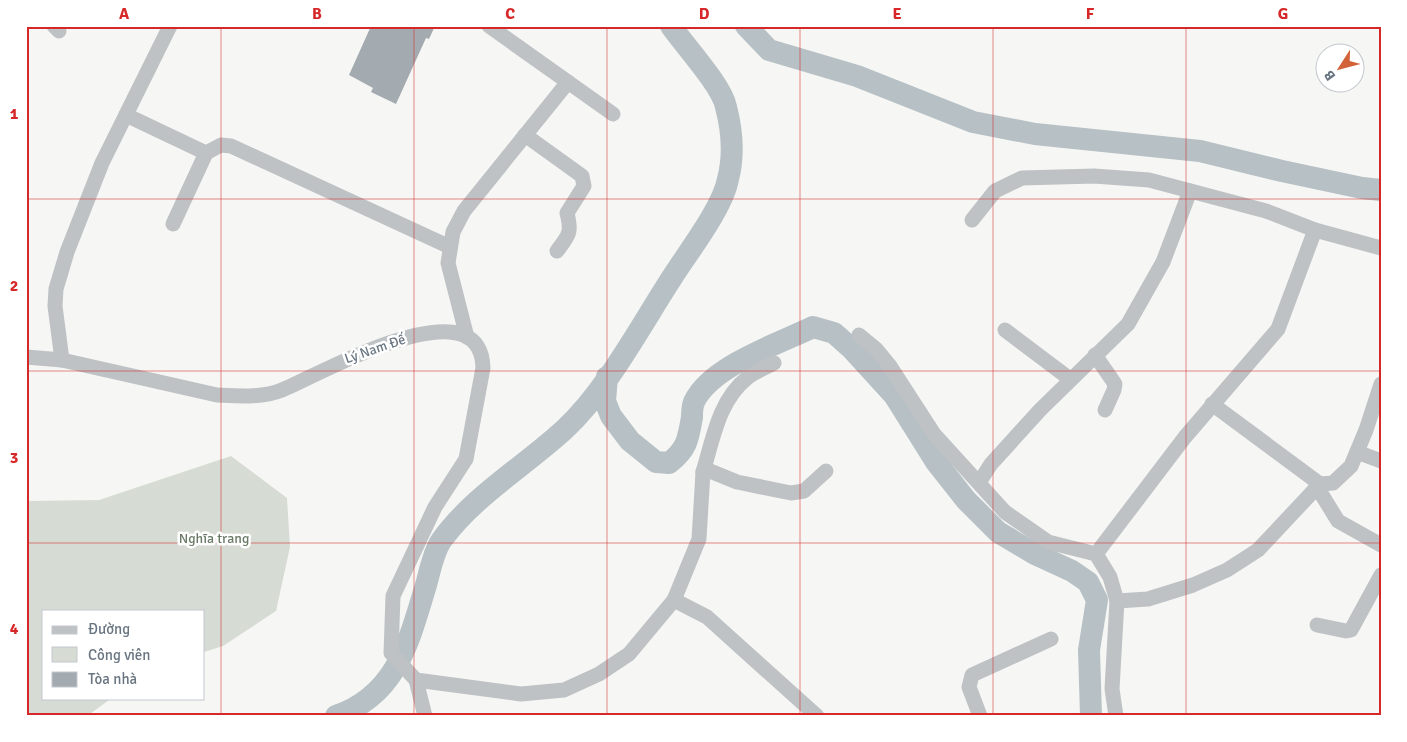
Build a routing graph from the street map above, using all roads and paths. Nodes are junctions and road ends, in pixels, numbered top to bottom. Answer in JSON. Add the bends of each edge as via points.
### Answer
{"nodes":[{"id":1,"x":170,"y":26,"type":"edge"},
{"id":2,"x":489,"y":26,"type":"edge"},
{"id":3,"x":568,"y":82,"type":"junction"},
{"id":4,"x":613,"y":114,"type":"dead end"},
{"id":5,"x":126,"y":115,"type":"junction"},
{"id":6,"x":526,"y":135,"type":"junction"},
{"id":7,"x":206,"y":153,"type":"junction"},
{"id":8,"x":1190,"y":192,"type":"junction"},
{"id":9,"x":972,"y":220,"type":"dead end"},
{"id":10,"x":173,"y":224,"type":"dead end"},
{"id":11,"x":1315,"y":230,"type":"junction"},
{"id":12,"x":450,"y":247,"type":"junction"},
{"id":13,"x":1381,"y":248,"type":"edge"},
{"id":14,"x":557,"y":251,"type":"dead end"},
{"id":15,"x":1005,"y":330,"type":"dead end"},
{"id":16,"x":860,"y":335,"type":"dead end"},
{"id":17,"x":467,"y":337,"type":"junction"},
{"id":18,"x":1095,"y":355,"type":"junction"},
{"id":19,"x":26,"y":357,"type":"edge"},
{"id":20,"x":62,"y":360,"type":"junction"},
{"id":21,"x":774,"y":363,"type":"dead end"},
{"id":22,"x":1070,"y":379,"type":"junction"},
{"id":23,"x":1381,"y":384,"type":"edge"},
{"id":24,"x":1212,"y":404,"type":"junction"},
{"id":25,"x":1105,"y":410,"type":"dead end"},
{"id":26,"x":1357,"y":452,"type":"junction"},
{"id":27,"x":1381,"y":461,"type":"edge"},
{"id":28,"x":826,"y":471,"type":"dead end"},
{"id":29,"x":703,"y":472,"type":"junction"},
{"id":30,"x":980,"y":482,"type":"junction"},
{"id":31,"x":1318,"y":486,"type":"junction"},
{"id":32,"x":1381,"y":545,"type":"edge"},
{"id":33,"x":1096,"y":554,"type":"junction"},
{"id":34,"x":1381,"y":574,"type":"edge"},
{"id":35,"x":674,"y":600,"type":"junction"},
{"id":36,"x":1117,"y":601,"type":"junction"},
{"id":37,"x":1317,"y":625,"type":"dead end"},
{"id":38,"x":1051,"y":639,"type":"dead end"},
{"id":39,"x":416,"y":680,"type":"junction"},
{"id":40,"x":425,"y":716,"type":"edge"},
{"id":41,"x":817,"y":716,"type":"edge"},
{"id":42,"x":980,"y":716,"type":"edge"},
{"id":43,"x":1116,"y":716,"type":"edge"}],
"edges":[{"from":1,"to":5,"type":"street"},
{"from":2,"to":3,"type":"street"},
{"from":3,"to":4,"type":"street"},
{"from":3,"to":6,"type":"street"},
{"from":5,"to":7,"type":"street"},
{"from":5,"to":20,"type":"street","via":[[102,163],[56,289],[56,320]]},
{"from":6,"to":12,"type":"street","via":[[464,211],[453,232]]},
{"from":6,"to":14,"type":"street","via":[[582,176],[584,181],[567,213],[571,228],[569,234]]},
{"from":7,"to":10,"type":"street"},
{"from":7,"to":12,"type":"street","via":[[221,145],[231,146]]},
{"from":8,"to":9,"type":"street","via":[[1149,180],[1094,176],[1022,178],[995,191]]},
{"from":8,"to":11,"type":"street","via":[[1266,211]]},
{"from":8,"to":18,"type":"street","via":[[1163,262],[1128,324]]},
{"from":11,"to":13,"type":"street"},
{"from":11,"to":24,"type":"street","via":[[1278,329]]},
{"from":12,"to":17,"type":"street","via":[[448,263]]},
{"from":15,"to":22,"type":"street"},
{"from":16,"to":30,"type":"street","via":[[890,366],[934,434]]},
{"from":17,"to":20,"type":"street","name":"Lý Nam Đế","via":[[440,331],[392,341],[329,366],[281,390],[241,396],[217,395]]},
{"from":17,"to":39,"type":"street","via":[[483,356],[483,368],[466,459],[435,508],[393,596],[391,653]]},
{"from":18,"to":22,"type":"street"},
{"from":18,"to":25,"type":"street","via":[[1115,384]]},
{"from":19,"to":20,"type":"street","name":"Lý Nam Đế"},
{"from":21,"to":29,"type":"street","via":[[748,377],[733,390],[723,407]]},
{"from":22,"to":30,"type":"street","via":[[991,464]]},
{"from":23,"to":26,"type":"street"},
{"from":24,"to":31,"type":"street"},
{"from":24,"to":33,"type":"street"},
{"from":26,"to":27,"type":"street"},
{"from":26,"to":31,"type":"street","via":[[1350,466],[1333,483]]},
{"from":28,"to":29,"type":"street","via":[[804,491],[791,493],[737,482],[710,471]]},
{"from":29,"to":35,"type":"street","via":[[699,539]]},
{"from":30,"to":33,"type":"street","via":[[1005,512],[1030,531],[1048,542]]},
{"from":31,"to":32,"type":"street","via":[[1338,520]]},
{"from":31,"to":36,"type":"street","via":[[1258,550],[1227,570],[1148,599]]},
{"from":33,"to":36,"type":"street","via":[[1110,577]]},
{"from":34,"to":37,"type":"street","via":[[1352,630]]},
{"from":35,"to":39,"type":"street","via":[[630,654],[599,674],[564,690],[521,694]]},
{"from":35,"to":41,"type":"street","via":[[707,616]]},
{"from":36,"to":43,"type":"street","via":[[1112,689]]},
{"from":38,"to":42,"type":"street","via":[[972,675],[969,686]]},
{"from":39,"to":40,"type":"street"}]}
